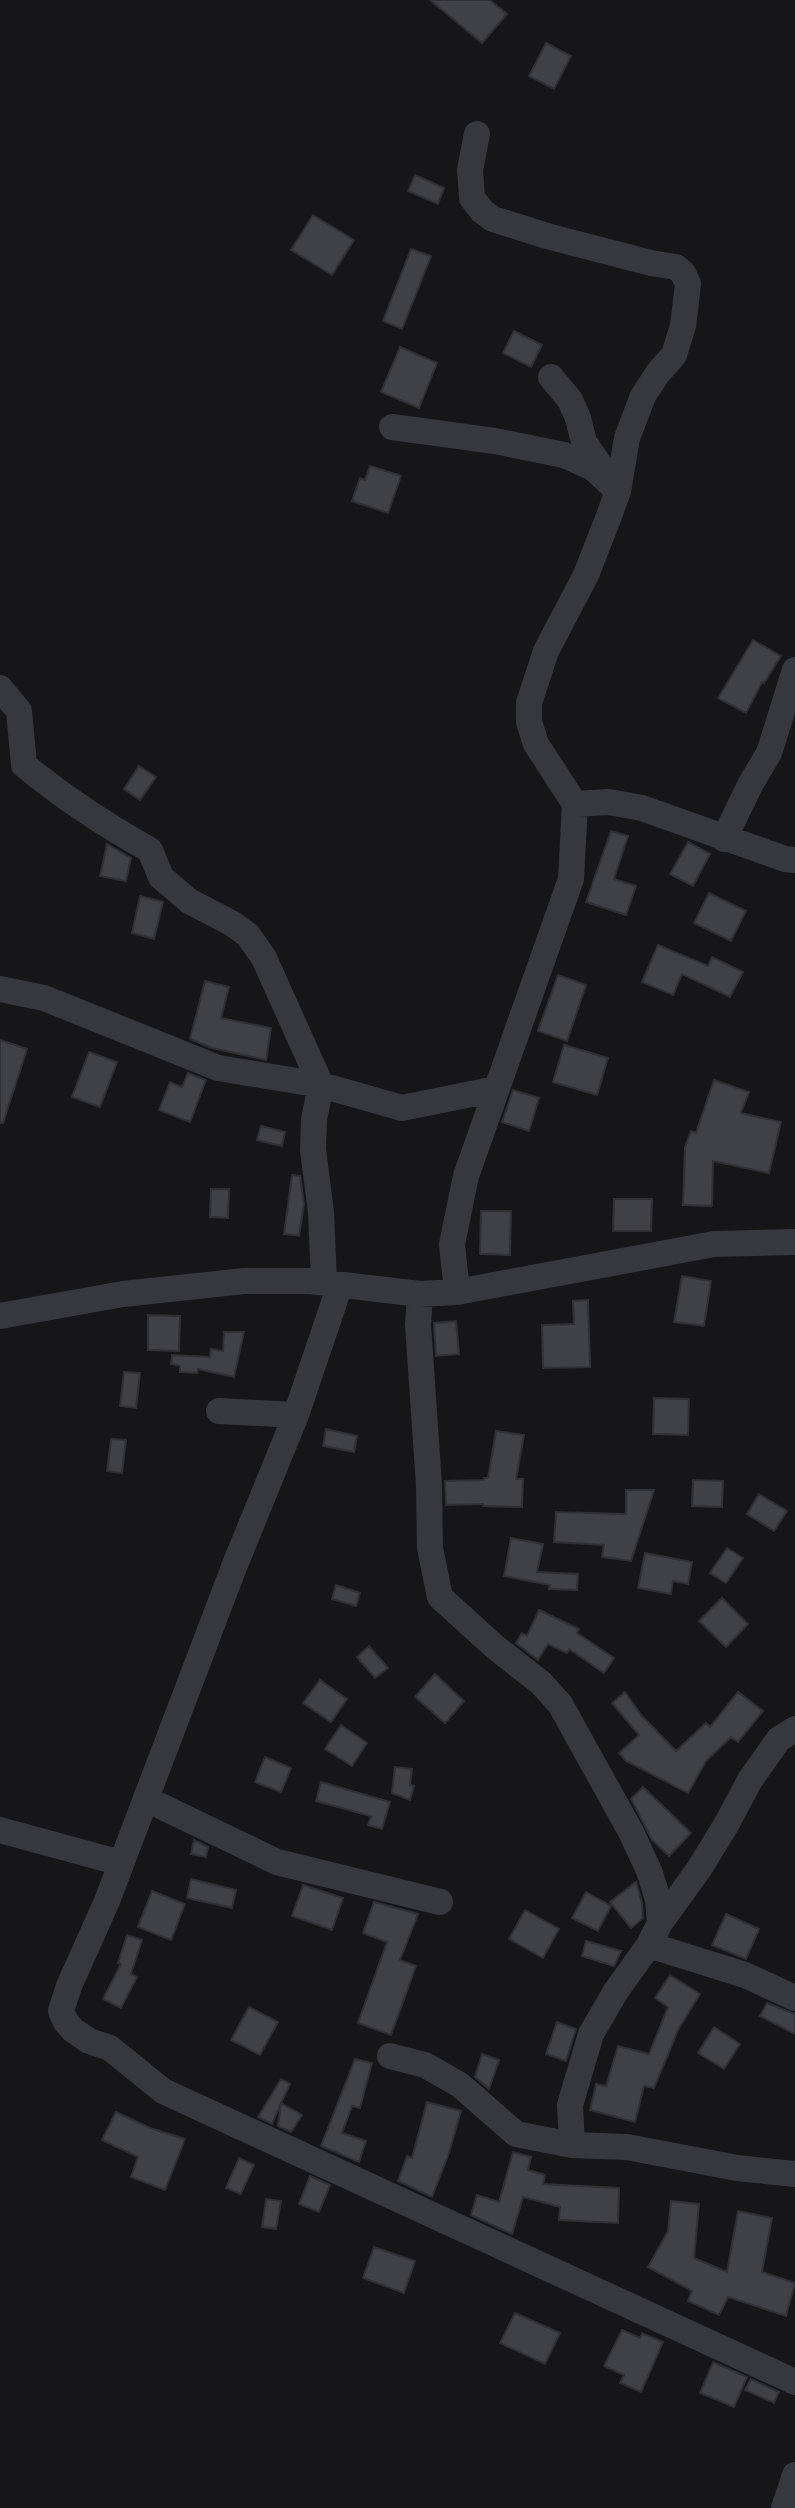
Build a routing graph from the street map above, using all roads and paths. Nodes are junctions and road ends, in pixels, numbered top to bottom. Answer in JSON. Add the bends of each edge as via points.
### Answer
{"nodes":[{"id":1,"x":477,"y":134,"type":"dead end"},
{"id":2,"x":551,"y":377,"type":"dead end"},
{"id":3,"x":392,"y":427,"type":"dead end"},
{"id":4,"x":618,"y":491,"type":"junction"},
{"id":5,"x":795,"y":670,"type":"edge"},
{"id":6,"x":0,"y":688,"type":"edge"},
{"id":7,"x":575,"y":804,"type":"junction"},
{"id":8,"x":724,"y":839,"type":"junction"},
{"id":9,"x":795,"y":860,"type":"edge"},
{"id":10,"x":0,"y":989,"type":"edge"},
{"id":11,"x":321,"y":1085,"type":"junction"},
{"id":12,"x":496,"y":1089,"type":"junction"},
{"id":13,"x":795,"y":1242,"type":"edge"},
{"id":14,"x":332,"y":1284,"type":"junction"},
{"id":15,"x":457,"y":1292,"type":"junction"},
{"id":16,"x":420,"y":1294,"type":"junction"},
{"id":17,"x":0,"y":1316,"type":"edge"},
{"id":18,"x":219,"y":1411,"type":"dead end"},
{"id":19,"x":296,"y":1415,"type":"junction"},
{"id":20,"x":795,"y":1729,"type":"edge"},
{"id":21,"x":146,"y":1799,"type":"junction"},
{"id":22,"x":0,"y":1830,"type":"edge"},
{"id":23,"x":121,"y":1863,"type":"junction"},
{"id":24,"x":440,"y":1902,"type":"dead end"},
{"id":25,"x":654,"y":1934,"type":"junction"},
{"id":26,"x":795,"y":1998,"type":"edge"},
{"id":27,"x":390,"y":2056,"type":"dead end"},
{"id":28,"x":572,"y":2145,"type":"junction"},
{"id":29,"x":795,"y":2174,"type":"edge"},
{"id":30,"x":795,"y":2382,"type":"edge"},
{"id":31,"x":795,"y":2475,"type":"edge"},
{"id":32,"x":784,"y":2508,"type":"edge"}],
"edges":[{"from":1,"to":4,"type":"street","via":[[470,170],[472,198],[493,219],[676,267],[688,284],[674,355],[643,396],[627,438]]},
{"from":2,"to":4,"type":"street","via":[[570,400],[584,442]]},
{"from":3,"to":4,"type":"street","via":[[564,455],[593,468]]},
{"from":4,"to":7,"type":"street","via":[[586,575],[546,651],[529,703],[536,744]]},
{"from":5,"to":8,"type":"street","via":[[769,753]]},
{"from":6,"to":11,"type":"street","via":[[19,711],[24,765],[64,798],[150,850],[161,877],[189,901],[248,935],[264,958]]},
{"from":7,"to":8,"type":"street","via":[[609,802],[642,808]]},
{"from":7,"to":12,"type":"street","via":[[571,879]]},
{"from":8,"to":9,"type":"street"},
{"from":10,"to":11,"type":"street","via":[[44,998],[218,1068]]},
{"from":11,"to":12,"type":"street","via":[[402,1108]]},
{"from":11,"to":14,"type":"street","via":[[313,1150]]},
{"from":12,"to":15,"type":"street","via":[[466,1176],[452,1244]]},
{"from":13,"to":15,"type":"street","via":[[714,1244]]},
{"from":14,"to":16,"type":"street"},
{"from":14,"to":17,"type":"street","via":[[244,1281],[138,1292]]},
{"from":14,"to":19,"type":"street"},
{"from":15,"to":16,"type":"street"},
{"from":16,"to":25,"type":"street","via":[[430,1548],[440,1597],[560,1704],[650,1873],[658,1900]]},
{"from":18,"to":19,"type":"street"},
{"from":19,"to":21,"type":"street"},
{"from":20,"to":25,"type":"street","via":[[779,1739],[750,1780]]},
{"from":21,"to":23,"type":"street"},
{"from":21,"to":24,"type":"street","via":[[277,1862]]},
{"from":22,"to":23,"type":"street"},
{"from":23,"to":30,"type":"street","via":[[61,2011],[73,2030],[110,2048],[163,2091]]},
{"from":25,"to":26,"type":"street"},
{"from":25,"to":28,"type":"street","via":[[591,2034],[570,2105]]},
{"from":27,"to":28,"type":"street","via":[[425,2065],[460,2085],[516,2134]]},
{"from":28,"to":29,"type":"street","via":[[627,2147]]},
{"from":31,"to":32,"type":"street"}]}
